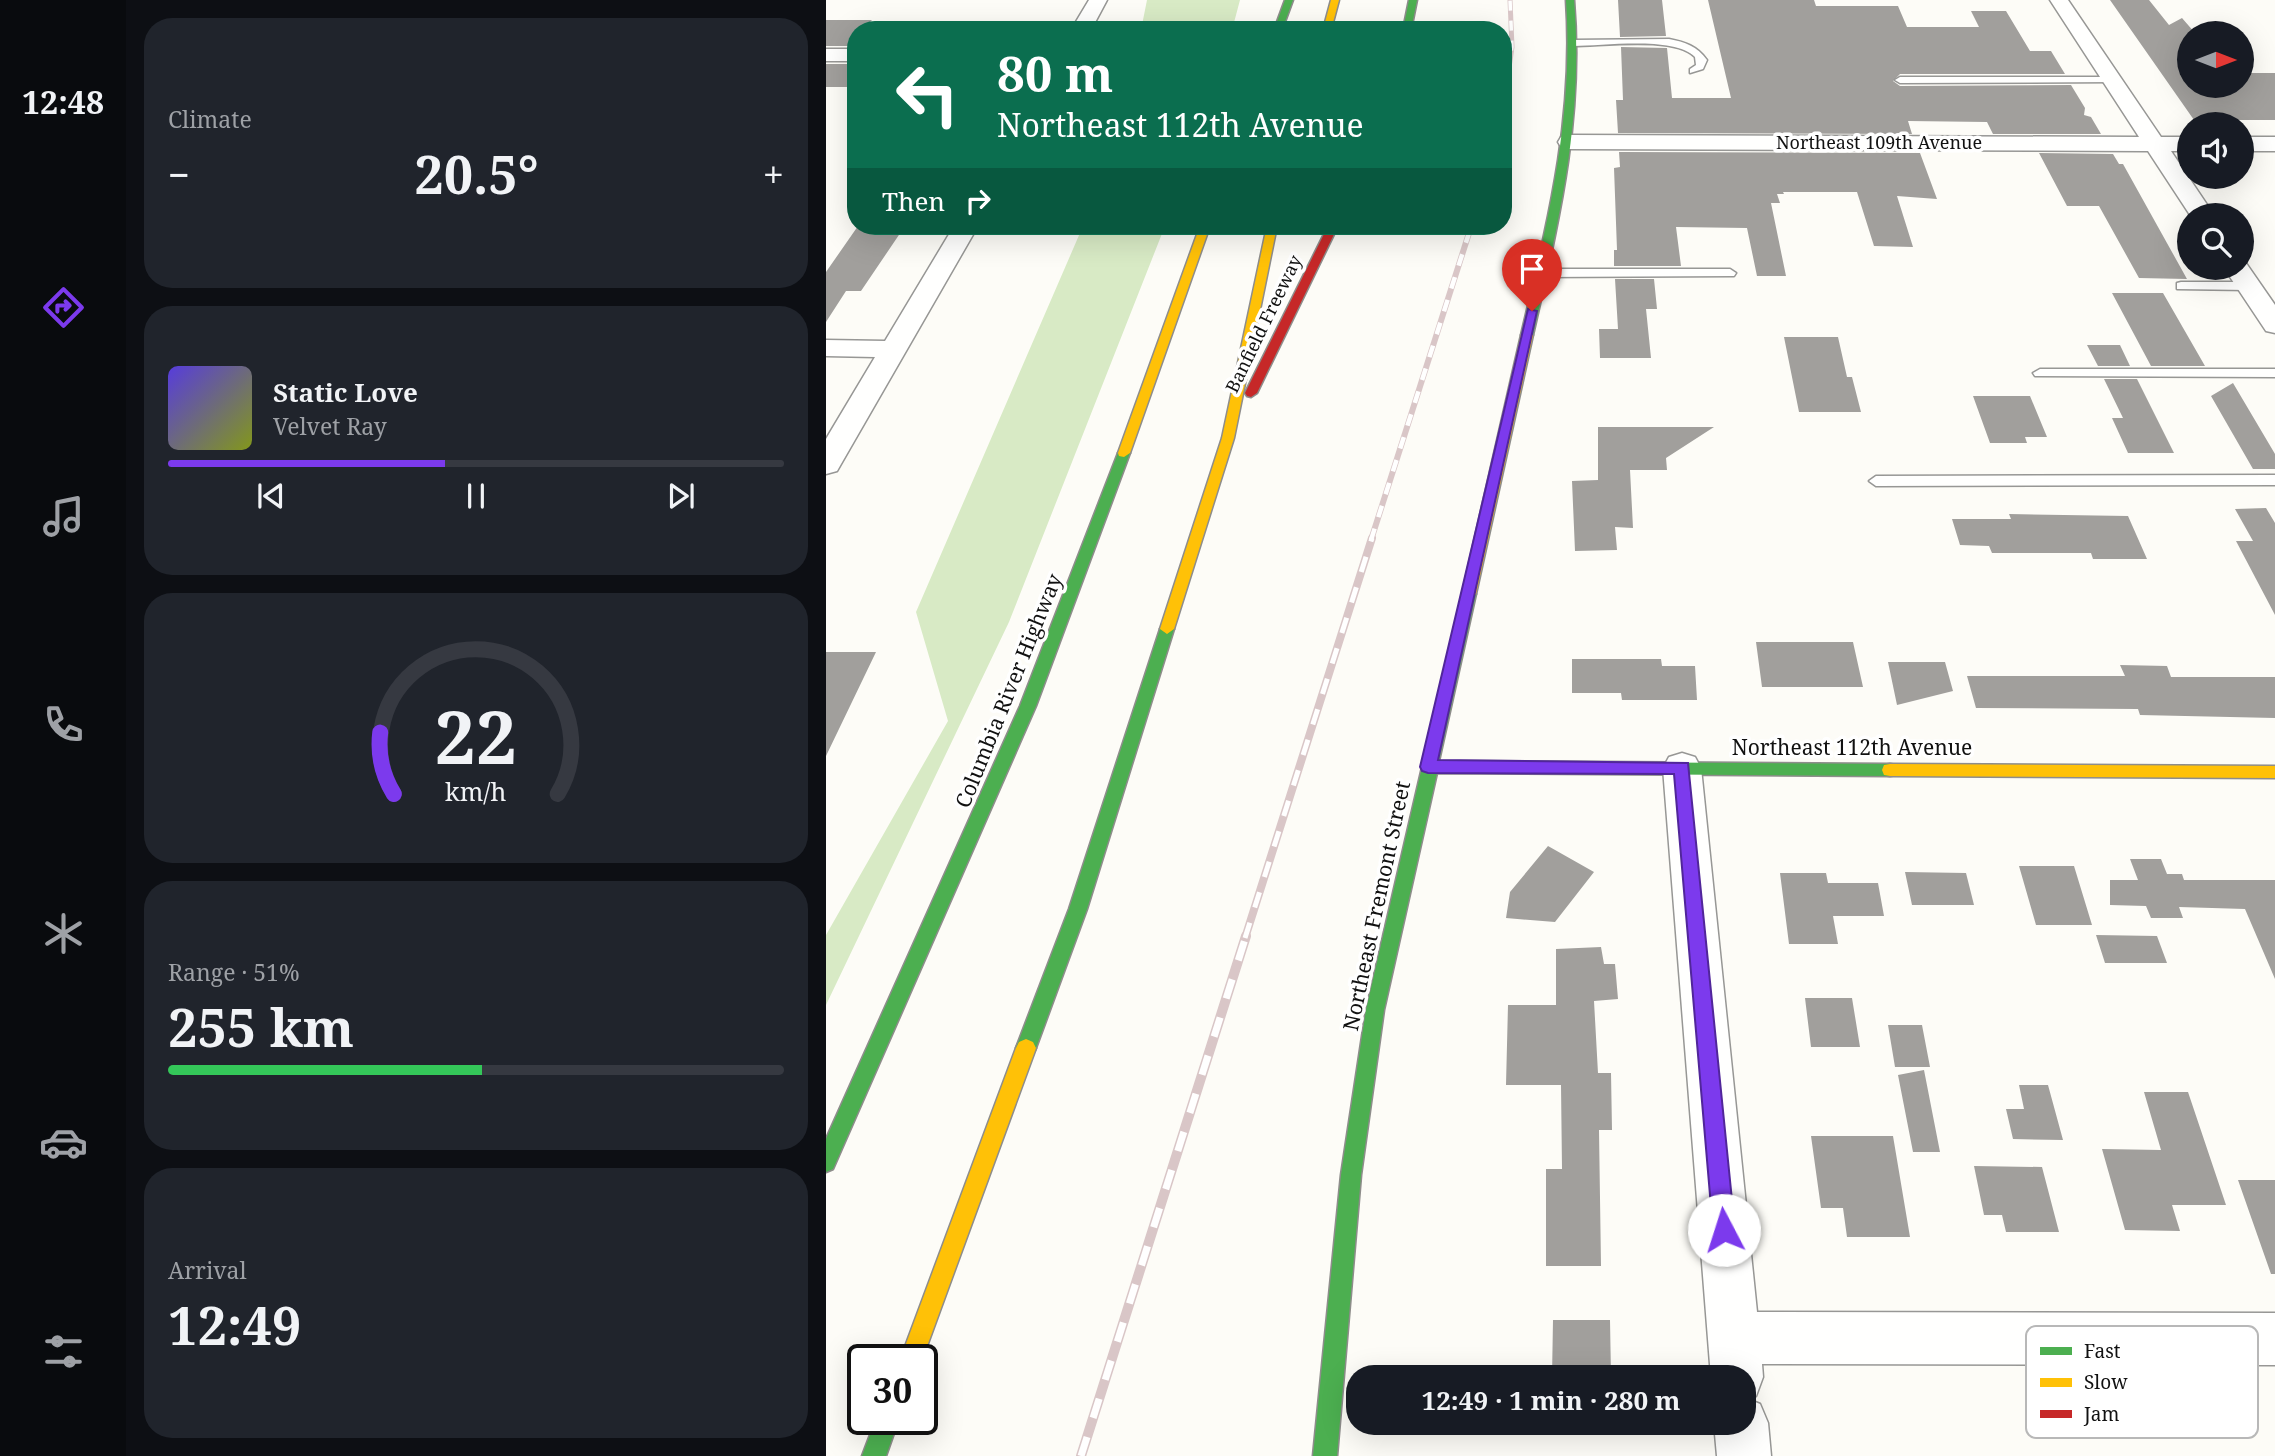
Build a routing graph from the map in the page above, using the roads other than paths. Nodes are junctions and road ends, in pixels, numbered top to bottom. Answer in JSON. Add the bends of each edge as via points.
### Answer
{"nodes":[{"id":1,"x":1098,"y":0,"type":"edge"},
{"id":2,"x":1289,"y":0,"type":"edge"},
{"id":3,"x":1335,"y":0,"type":"edge"},
{"id":4,"x":1413,"y":0,"type":"edge"},
{"id":5,"x":1570,"y":0,"type":"edge"},
{"id":6,"x":2059,"y":0,"type":"edge"},
{"id":7,"x":1086,"y":21,"type":"edge"},
{"id":8,"x":1281,"y":21,"type":"edge"},
{"id":9,"x":1329,"y":21,"type":"edge"},
{"id":10,"x":1409,"y":21,"type":"edge"},
{"id":11,"x":1574,"y":43,"type":"junction"},
{"id":12,"x":826,"y":55,"type":"edge"},
{"id":13,"x":847,"y":55,"type":"edge"},
{"id":14,"x":1693,"y":71,"type":"dead end"},
{"id":15,"x":1900,"y":80,"type":"dead end"},
{"id":16,"x":2112,"y":80,"type":"junction"},
{"id":17,"x":1569,"y":142,"type":"junction"},
{"id":18,"x":2154,"y":144,"type":"junction"},
{"id":19,"x":2177,"y":144,"type":"edge"},
{"id":20,"x":2254,"y":144,"type":"edge"},
{"id":21,"x":2275,"y":144,"type":"edge"},
{"id":22,"x":2194,"y":203,"type":"edge"},
{"id":23,"x":961,"y":235,"type":"edge"},
{"id":24,"x":1202,"y":235,"type":"edge"},
{"id":25,"x":1270,"y":235,"type":"edge"},
{"id":26,"x":1329,"y":235,"type":"edge"},
{"id":27,"x":1541,"y":273,"type":"junction"},
{"id":28,"x":1730,"y":273,"type":"dead end"},
{"id":29,"x":2274,"y":274,"type":"edge"},
{"id":30,"x":2254,"y":275,"type":"edge"},
{"id":31,"x":2218,"y":280,"type":"edge"},
{"id":32,"x":2245,"y":280,"type":"edge"},
{"id":33,"x":2181,"y":286,"type":"dead end"},
{"id":34,"x":2275,"y":326,"type":"edge"},
{"id":35,"x":826,"y":348,"type":"edge"},
{"id":36,"x":893,"y":349,"type":"junction"},
{"id":37,"x":2040,"y":373,"type":"dead end"},
{"id":38,"x":2275,"y":373,"type":"edge"},
{"id":39,"x":1228,"y":438,"type":"junction"},
{"id":40,"x":826,"y":464,"type":"edge"},
{"id":41,"x":2275,"y":480,"type":"edge"},
{"id":42,"x":1877,"y":481,"type":"dead end"},
{"id":43,"x":1428,"y":767,"type":"junction"},
{"id":44,"x":1682,"y":768,"type":"junction"},
{"id":45,"x":2275,"y":772,"type":"edge"},
{"id":46,"x":826,"y":1162,"type":"edge"},
{"id":47,"x":917,"y":1344,"type":"edge"},
{"id":48,"x":2026,"y":1348,"type":"edge"},
{"id":49,"x":1735,"y":1358,"type":"edge"},
{"id":50,"x":882,"y":1435,"type":"edge"},
{"id":51,"x":1742,"y":1435,"type":"edge"},
{"id":52,"x":874,"y":1456,"type":"edge"},
{"id":53,"x":1325,"y":1456,"type":"edge"},
{"id":54,"x":1744,"y":1456,"type":"edge"}],
"edges":[{"from":1,"to":7,"type":"street"},
{"from":2,"to":8,"type":"main road"},
{"from":3,"to":9,"type":"main road"},
{"from":4,"to":10,"type":"main road"},
{"from":5,"to":11,"type":"main road","name":"Northeast Fremont Street"},
{"from":6,"to":16,"type":"street"},
{"from":11,"to":14,"type":"lane","via":[[1684,45],[1697,51],[1702,60]]},
{"from":11,"to":17,"type":"main road","name":"Northeast Fremont Street"},
{"from":12,"to":13,"type":"street"},
{"from":15,"to":16,"type":"lane"},
{"from":16,"to":18,"type":"street"},
{"from":17,"to":18,"type":"street","name":"Northeast 109th Avenue"},
{"from":17,"to":27,"type":"main road","name":"Northeast Fremont Street"},
{"from":18,"to":19,"type":"street","name":"Northeast 109th Avenue"},
{"from":18,"to":22,"type":"street"},
{"from":20,"to":21,"type":"street"},
{"from":23,"to":36,"type":"street"},
{"from":24,"to":46,"type":"main road","name":"Columbia River Highway","via":[[1028,706]]},
{"from":25,"to":39,"type":"main road"},
{"from":26,"to":39,"type":"main road","name":"Banfield Freeway"},
{"from":27,"to":28,"type":"lane"},
{"from":27,"to":43,"type":"main road","name":"Northeast Fremont Street"},
{"from":29,"to":30,"type":"street"},
{"from":31,"to":33,"type":"lane"},
{"from":32,"to":34,"type":"street"},
{"from":35,"to":36,"type":"street"},
{"from":36,"to":40,"type":"street"},
{"from":37,"to":38,"type":"lane"},
{"from":39,"to":47,"type":"main road","via":[[1078,909]]},
{"from":41,"to":42,"type":"lane"},
{"from":43,"to":44,"type":"main road","name":"Northeast 112th Avenue"},
{"from":43,"to":53,"type":"main road","name":"Northeast Fremont Street","via":[[1375,1010],[1363,1088]]},
{"from":44,"to":45,"type":"main road","name":"Northeast 112th Avenue"},
{"from":44,"to":49,"type":"street"},
{"from":48,"to":49,"type":"street"},
{"from":50,"to":52,"type":"main road"},
{"from":51,"to":54,"type":"street"}]}
